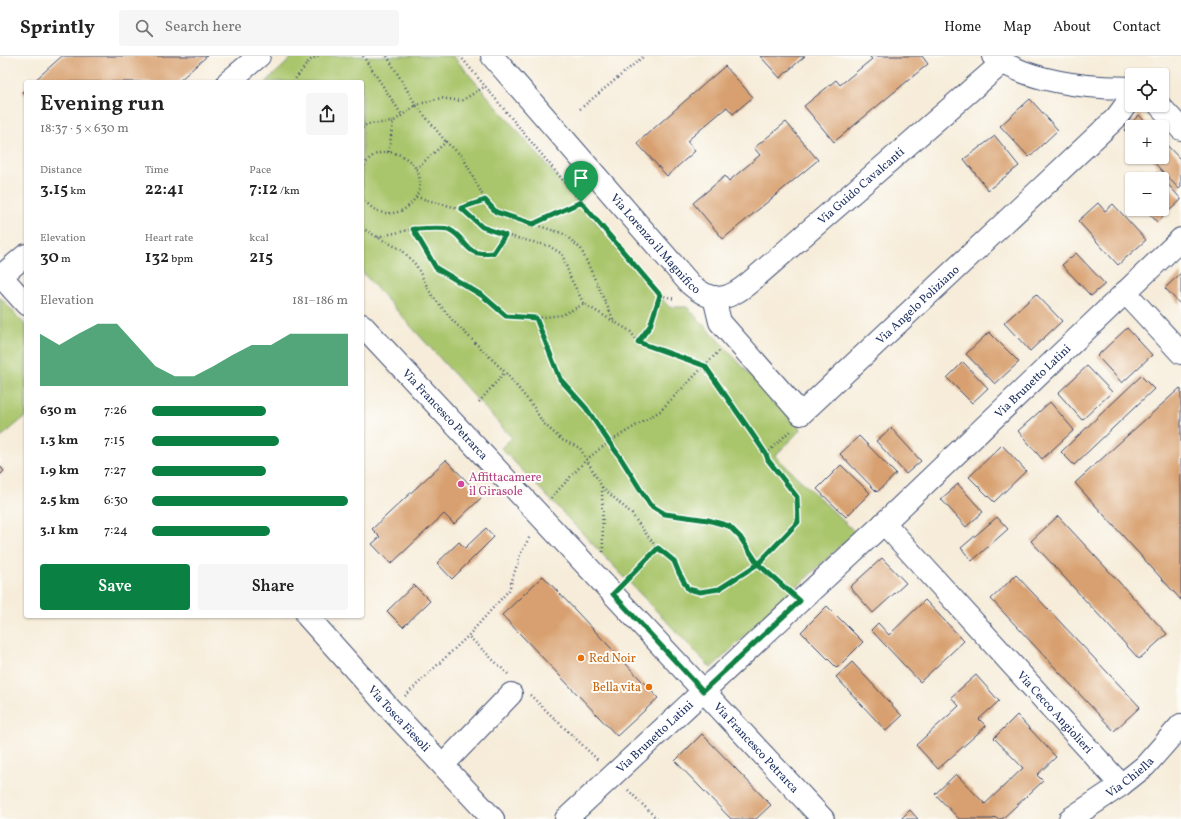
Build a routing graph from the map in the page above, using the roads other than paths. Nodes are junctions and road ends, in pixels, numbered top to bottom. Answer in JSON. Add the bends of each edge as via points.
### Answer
{"nodes":[{"id":1,"x":259,"y":56,"type":"edge"},
{"id":2,"x":492,"y":56,"type":"edge"},
{"id":3,"x":997,"y":59,"type":"edge"},
{"id":4,"x":230,"y":80,"type":"edge"},
{"id":5,"x":1125,"y":88,"type":"edge"},
{"id":6,"x":1125,"y":106,"type":"edge"},
{"id":7,"x":1165,"y":112,"type":"edge"},
{"id":8,"x":1181,"y":130,"type":"edge"},
{"id":9,"x":1181,"y":239,"type":"edge"},
{"id":10,"x":24,"y":257,"type":"edge"},
{"id":11,"x":0,"y":276,"type":"edge"},
{"id":12,"x":1125,"y":292,"type":"junction"},
{"id":13,"x":714,"y":297,"type":"junction"},
{"id":14,"x":24,"y":302,"type":"edge"},
{"id":15,"x":364,"y":328,"type":"edge"},
{"id":16,"x":1181,"y":354,"type":"edge"},
{"id":17,"x":884,"y":523,"type":"junction"},
{"id":18,"x":308,"y":618,"type":"edge"},
{"id":19,"x":703,"y":691,"type":"junction"},
{"id":20,"x":511,"y":694,"type":"dead end"},
{"id":21,"x":1181,"y":725,"type":"edge"},
{"id":22,"x":443,"y":765,"type":"junction"},
{"id":23,"x":1121,"y":785,"type":"junction"},
{"id":24,"x":493,"y":819,"type":"edge"},
{"id":25,"x":566,"y":819,"type":"edge"},
{"id":26,"x":823,"y":819,"type":"edge"},
{"id":27,"x":1070,"y":819,"type":"edge"}],
"edges":[{"from":1,"to":4,"type":"street"},
{"from":2,"to":13,"type":"street","name":"Via Lorenzo il Magnifico","via":[[690,284]]},
{"from":3,"to":5,"type":"street","via":[[1035,76],[1070,84]]},
{"from":3,"to":13,"type":"street","name":"Via Guido Cavalcanti","via":[[742,289],[727,297]]},
{"from":6,"to":13,"type":"street","name":"Via Angelo Poliziano","via":[[1116,118],[801,414],[720,322]]},
{"from":7,"to":8,"type":"street"},
{"from":9,"to":12,"type":"street","name":"Via Brunetto Latini"},
{"from":10,"to":11,"type":"street"},
{"from":11,"to":14,"type":"street"},
{"from":12,"to":16,"type":"street"},
{"from":12,"to":17,"type":"street","name":"Via Brunetto Latini"},
{"from":15,"to":19,"type":"street","name":"Via Francesco Petrarca"},
{"from":17,"to":19,"type":"street","name":"Via Brunetto Latini"},
{"from":17,"to":23,"type":"street","name":"Via Cecco Angiolieri"},
{"from":18,"to":22,"type":"street","name":"Via Tosca Fiesoli"},
{"from":19,"to":25,"type":"street","name":"Via Brunetto Latini"},
{"from":19,"to":26,"type":"street","name":"Via Francesco Petrarca"},
{"from":20,"to":22,"type":"street"},
{"from":21,"to":23,"type":"street","name":"Via Chiella","via":[[1145,766]]},
{"from":22,"to":24,"type":"street","name":"Via Tosca Fiesoli"},
{"from":23,"to":27,"type":"street","name":"Via Chiella"}]}
